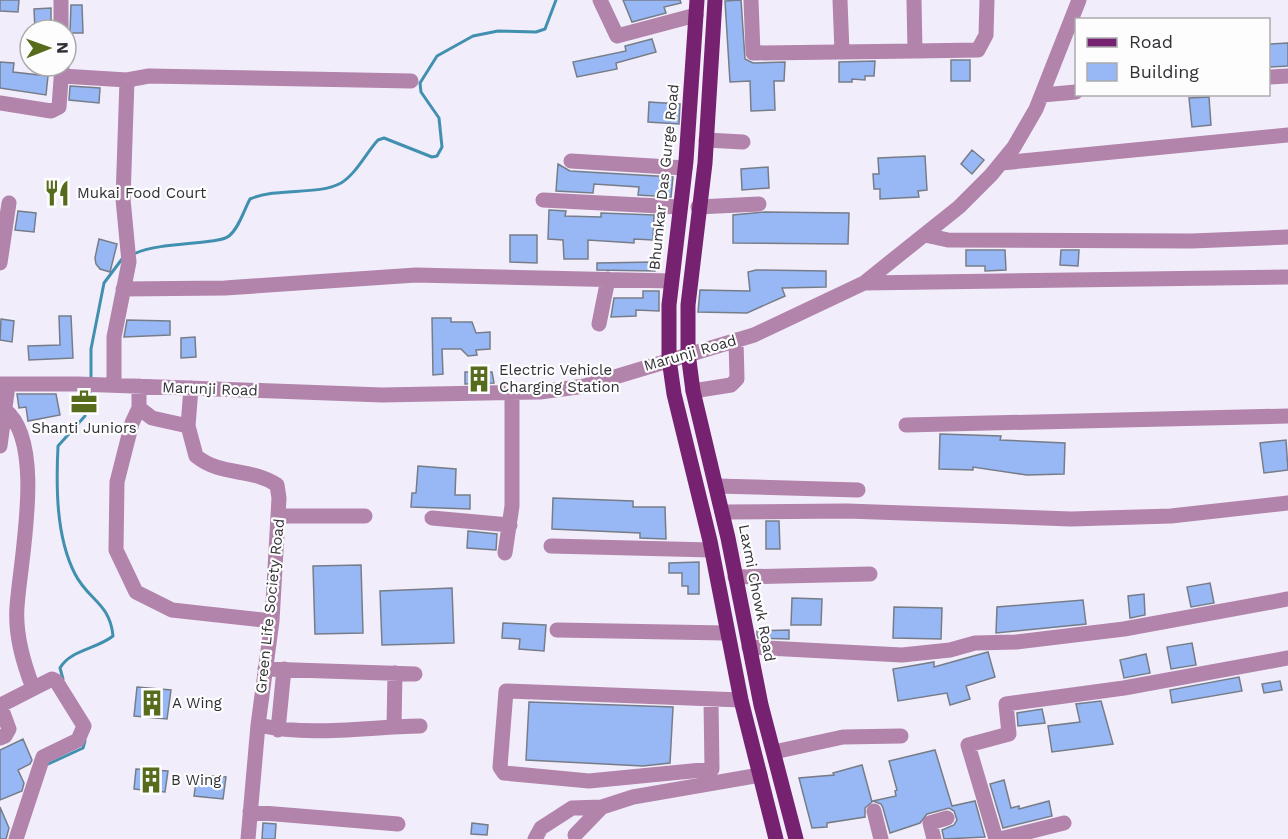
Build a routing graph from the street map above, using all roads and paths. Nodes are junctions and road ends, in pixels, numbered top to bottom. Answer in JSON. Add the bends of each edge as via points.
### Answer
{"nodes":[{"id":1,"x":61,"y":0,"type":"edge"},
{"id":2,"x":600,"y":0,"type":"edge"},
{"id":3,"x":716,"y":0,"type":"edge"},
{"id":4,"x":751,"y":0,"type":"edge"},
{"id":5,"x":840,"y":0,"type":"edge"},
{"id":6,"x":914,"y":0,"type":"edge"},
{"id":7,"x":987,"y":0,"type":"edge"},
{"id":8,"x":1079,"y":0,"type":"edge"},
{"id":9,"x":696,"y":14,"type":"edge"},
{"id":10,"x":62,"y":18,"type":"edge"},
{"id":11,"x":714,"y":27,"type":"junction"},
{"id":12,"x":915,"y":51,"type":"junction"},
{"id":13,"x":842,"y":52,"type":"junction"},
{"id":14,"x":78,"y":73,"type":"edge"},
{"id":15,"x":1288,"y":76,"type":"edge"},
{"id":16,"x":1270,"y":77,"type":"edge"},
{"id":17,"x":61,"y":78,"type":"edge"},
{"id":18,"x":127,"y":80,"type":"junction"},
{"id":19,"x":411,"y":81,"type":"dead end"},
{"id":20,"x":1075,"y":92,"type":"edge"},
{"id":21,"x":1042,"y":94,"type":"junction"},
{"id":22,"x":0,"y":103,"type":"edge"},
{"id":23,"x":1288,"y":135,"type":"edge"},
{"id":24,"x":706,"y":140,"type":"junction"},
{"id":25,"x":743,"y":142,"type":"dead end"},
{"id":26,"x":571,"y":161,"type":"dead end"},
{"id":27,"x":1001,"y":163,"type":"junction"},
{"id":28,"x":685,"y":168,"type":"junction"},
{"id":29,"x":704,"y":169,"type":"junction"},
{"id":30,"x":543,"y":200,"type":"dead end"},
{"id":31,"x":9,"y":203,"type":"dead end"},
{"id":32,"x":759,"y":204,"type":"dead end"},
{"id":33,"x":679,"y":207,"type":"junction"},
{"id":34,"x":698,"y":207,"type":"junction"},
{"id":35,"x":924,"y":235,"type":"junction"},
{"id":36,"x":1288,"y":237,"type":"edge"},
{"id":37,"x":0,"y":263,"type":"edge"},
{"id":38,"x":1288,"y":277,"type":"edge"},
{"id":39,"x":608,"y":279,"type":"junction"},
{"id":40,"x":671,"y":281,"type":"junction"},
{"id":41,"x":864,"y":283,"type":"junction"},
{"id":42,"x":123,"y":289,"type":"junction"},
{"id":43,"x":599,"y":324,"type":"dead end"},
{"id":44,"x":736,"y":339,"type":"junction"},
{"id":45,"x":688,"y":353,"type":"junction"},
{"id":46,"x":669,"y":358,"type":"junction"},
{"id":47,"x":4,"y":385,"type":"edge"},
{"id":48,"x":108,"y":385,"type":"junction"},
{"id":49,"x":139,"y":386,"type":"junction"},
{"id":50,"x":191,"y":388,"type":"junction"},
{"id":51,"x":693,"y":391,"type":"junction"},
{"id":52,"x":512,"y":393,"type":"junction"},
{"id":53,"x":139,"y":408,"type":"junction"},
{"id":54,"x":4,"y":410,"type":"junction"},
{"id":55,"x":1288,"y":416,"type":"edge"},
{"id":56,"x":906,"y":425,"type":"dead end"},
{"id":57,"x":188,"y":426,"type":"junction"},
{"id":58,"x":0,"y":446,"type":"edge"},
{"id":59,"x":716,"y":486,"type":"junction"},
{"id":60,"x":858,"y":490,"type":"dead end"},
{"id":61,"x":1288,"y":503,"type":"edge"},
{"id":62,"x":722,"y":512,"type":"junction"},
{"id":63,"x":280,"y":516,"type":"junction"},
{"id":64,"x":365,"y":516,"type":"dead end"},
{"id":65,"x":432,"y":518,"type":"dead end"},
{"id":66,"x":510,"y":525,"type":"junction"},
{"id":67,"x":551,"y":546,"type":"dead end"},
{"id":68,"x":711,"y":550,"type":"junction"},
{"id":69,"x":505,"y":553,"type":"dead end"},
{"id":70,"x":870,"y":574,"type":"dead end"},
{"id":71,"x":735,"y":577,"type":"junction"},
{"id":72,"x":1288,"y":599,"type":"edge"},
{"id":73,"x":272,"y":621,"type":"junction"},
{"id":74,"x":557,"y":630,"type":"dead end"},
{"id":75,"x":726,"y":633,"type":"junction"},
{"id":76,"x":749,"y":650,"type":"junction"},
{"id":77,"x":731,"y":656,"type":"junction"},
{"id":78,"x":1288,"y":658,"type":"edge"},
{"id":79,"x":265,"y":669,"type":"junction"},
{"id":80,"x":284,"y":669,"type":"junction"},
{"id":81,"x":395,"y":673,"type":"junction"},
{"id":82,"x":415,"y":674,"type":"dead end"},
{"id":83,"x":33,"y":688,"type":"junction"},
{"id":84,"x":711,"y":700,"type":"junction"},
{"id":85,"x":741,"y":700,"type":"junction"},
{"id":86,"x":258,"y":725,"type":"junction"},
{"id":87,"x":394,"y":726,"type":"junction"},
{"id":88,"x":420,"y":726,"type":"dead end"},
{"id":89,"x":278,"y":730,"type":"junction"},
{"id":90,"x":901,"y":736,"type":"dead end"},
{"id":91,"x":0,"y":738,"type":"edge"},
{"id":92,"x":774,"y":752,"type":"junction"},
{"id":93,"x":760,"y":775,"type":"junction"},
{"id":94,"x":602,"y":807,"type":"junction"},
{"id":95,"x":874,"y":811,"type":"dead end"},
{"id":96,"x":250,"y":812,"type":"junction"},
{"id":97,"x":947,"y":819,"type":"dead end"},
{"id":98,"x":1064,"y":823,"type":"dead end"},
{"id":99,"x":398,"y":824,"type":"dead end"},
{"id":100,"x":576,"y":835,"type":"dead end"},
{"id":101,"x":16,"y":839,"type":"edge"},
{"id":102,"x":248,"y":839,"type":"edge"},
{"id":103,"x":535,"y":839,"type":"edge"},
{"id":104,"x":776,"y":839,"type":"edge"},
{"id":105,"x":796,"y":839,"type":"edge"},
{"id":106,"x":881,"y":839,"type":"edge"},
{"id":107,"x":934,"y":839,"type":"edge"},
{"id":108,"x":998,"y":839,"type":"edge"}],
"edges":[{"from":1,"to":10,"type":"street"},
{"from":2,"to":9,"type":"street","via":[[617,36]]},
{"from":3,"to":11,"type":"main road"},
{"from":4,"to":13,"type":"street","via":[[753,53]]},
{"from":5,"to":13,"type":"street"},
{"from":6,"to":12,"type":"street"},
{"from":7,"to":12,"type":"street","via":[[986,35],[978,50]]},
{"from":8,"to":21,"type":"street","name":"Marunji Road"},
{"from":9,"to":11,"type":"main road"},
{"from":9,"to":28,"type":"main road","name":"Bhumkar Das Gurge Road"},
{"from":11,"to":24,"type":"main road"},
{"from":12,"to":13,"type":"street"},
{"from":14,"to":18,"type":"street"},
{"from":15,"to":16,"type":"street"},
{"from":17,"to":22,"type":"street","via":[[59,107],[51,111]]},
{"from":18,"to":19,"type":"street","via":[[149,76]]},
{"from":18,"to":42,"type":"street","via":[[123,200],[129,261]]},
{"from":20,"to":21,"type":"street"},
{"from":21,"to":27,"type":"street","name":"Marunji Road","via":[[1014,147]]},
{"from":23,"to":27,"type":"street"},
{"from":24,"to":25,"type":"street"},
{"from":24,"to":29,"type":"main road"},
{"from":26,"to":28,"type":"street"},
{"from":27,"to":35,"type":"street","name":"Marunji Road"},
{"from":28,"to":29,"type":"main road"},
{"from":28,"to":33,"type":"main road","name":"Bhumkar Das Gurge Road"},
{"from":29,"to":34,"type":"main road"},
{"from":30,"to":33,"type":"street"},
{"from":31,"to":37,"type":"street"},
{"from":32,"to":34,"type":"street"},
{"from":33,"to":40,"type":"main road","name":"Bhumkar Das Gurge Road"},
{"from":34,"to":45,"type":"main road","via":[[688,305]]},
{"from":35,"to":36,"type":"street","via":[[948,240],[1192,242]]},
{"from":35,"to":41,"type":"street","name":"Marunji Road"},
{"from":38,"to":41,"type":"street"},
{"from":39,"to":40,"type":"street"},
{"from":39,"to":42,"type":"street","via":[[416,275],[225,288]]},
{"from":39,"to":43,"type":"street"},
{"from":40,"to":46,"type":"main road","name":"Bhumkar Das Gurge Road"},
{"from":41,"to":44,"type":"street","name":"Marunji Road","via":[[763,331]]},
{"from":42,"to":48,"type":"street"},
{"from":44,"to":45,"type":"street","name":"Marunji Road"},
{"from":44,"to":51,"type":"street","via":[[737,379],[731,385]]},
{"from":45,"to":46,"type":"street","name":"Marunji Road"},
{"from":45,"to":51,"type":"main road","name":"Laxmi Chowk Road"},
{"from":46,"to":52,"type":"street","name":"Marunji Road","via":[[585,386]]},
{"from":46,"to":68,"type":"main road"},
{"from":47,"to":48,"type":"street","name":"Marunji Road"},
{"from":47,"to":54,"type":"street"},
{"from":48,"to":49,"type":"street","name":"Marunji Road"},
{"from":49,"to":50,"type":"street","name":"Marunji Road"},
{"from":49,"to":53,"type":"street"},
{"from":50,"to":52,"type":"street","name":"Marunji Road","via":[[382,396]]},
{"from":50,"to":57,"type":"street","name":"Green Life Society Road"},
{"from":51,"to":59,"type":"main road","name":"Laxmi Chowk Road"},
{"from":52,"to":66,"type":"street"},
{"from":53,"to":57,"type":"street","via":[[152,418]]},
{"from":53,"to":73,"type":"street","via":[[117,482],[116,550],[136,592],[172,610]]},
{"from":54,"to":58,"type":"street"},
{"from":54,"to":83,"type":"street","via":[[14,417],[26,456],[26,530],[17,609],[23,663]]},
{"from":55,"to":56,"type":"street"},
{"from":57,"to":63,"type":"street","name":"Green Life Society Road","via":[[196,456],[205,464],[220,471],[266,477],[277,485]]},
{"from":59,"to":60,"type":"street"},
{"from":59,"to":62,"type":"main road","name":"Laxmi Chowk Road"},
{"from":61,"to":62,"type":"street","via":[[1171,516],[1071,519],[847,511]]},
{"from":62,"to":71,"type":"main road","name":"Laxmi Chowk Road"},
{"from":63,"to":64,"type":"street"},
{"from":63,"to":73,"type":"street","name":"Green Life Society Road"},
{"from":65,"to":66,"type":"street"},
{"from":66,"to":69,"type":"street"},
{"from":67,"to":68,"type":"street"},
{"from":68,"to":75,"type":"main road"},
{"from":70,"to":71,"type":"street"},
{"from":71,"to":76,"type":"main road","name":"Laxmi Chowk Road"},
{"from":72,"to":76,"type":"street","via":[[1124,629],[975,643],[902,655]]},
{"from":73,"to":79,"type":"street","name":"Green Life Society Road"},
{"from":74,"to":75,"type":"street"},
{"from":75,"to":77,"type":"main road"},
{"from":76,"to":77,"type":"main road"},
{"from":76,"to":92,"type":"main road","name":"Laxmi Chowk Road"},
{"from":77,"to":85,"type":"main road"},
{"from":78,"to":108,"type":"street","via":[[1124,688],[1006,704],[1010,734],[968,745]]},
{"from":79,"to":80,"type":"street"},
{"from":79,"to":86,"type":"street","name":"Green Life Society Road"},
{"from":80,"to":81,"type":"street"},
{"from":80,"to":89,"type":"street"},
{"from":81,"to":82,"type":"street"},
{"from":81,"to":87,"type":"street"},
{"from":83,"to":91,"type":"street","via":[[3,704],[9,729]]},
{"from":83,"to":101,"type":"street","via":[[56,681],[84,726],[78,740],[43,757]]},
{"from":84,"to":84,"type":"street","via":[[506,691],[500,767],[504,773],[589,782],[712,770]]},
{"from":84,"to":85,"type":"street"},
{"from":85,"to":93,"type":"main road"},
{"from":86,"to":89,"type":"street"},
{"from":86,"to":96,"type":"street","name":"Green Life Society Road"},
{"from":87,"to":88,"type":"street"},
{"from":87,"to":89,"type":"street","via":[[318,733]]},
{"from":90,"to":92,"type":"street","via":[[843,737]]},
{"from":92,"to":105,"type":"main road","name":"Laxmi Chowk Road"},
{"from":93,"to":94,"type":"street","via":[[633,797]]},
{"from":93,"to":104,"type":"main road"},
{"from":94,"to":100,"type":"street"},
{"from":94,"to":103,"type":"street","via":[[572,808],[541,828]]},
{"from":95,"to":106,"type":"street"},
{"from":96,"to":99,"type":"street"},
{"from":96,"to":102,"type":"street","name":"Green Life Society Road"},
{"from":97,"to":107,"type":"street","via":[[930,823]]},
{"from":98,"to":108,"type":"street"}]}
